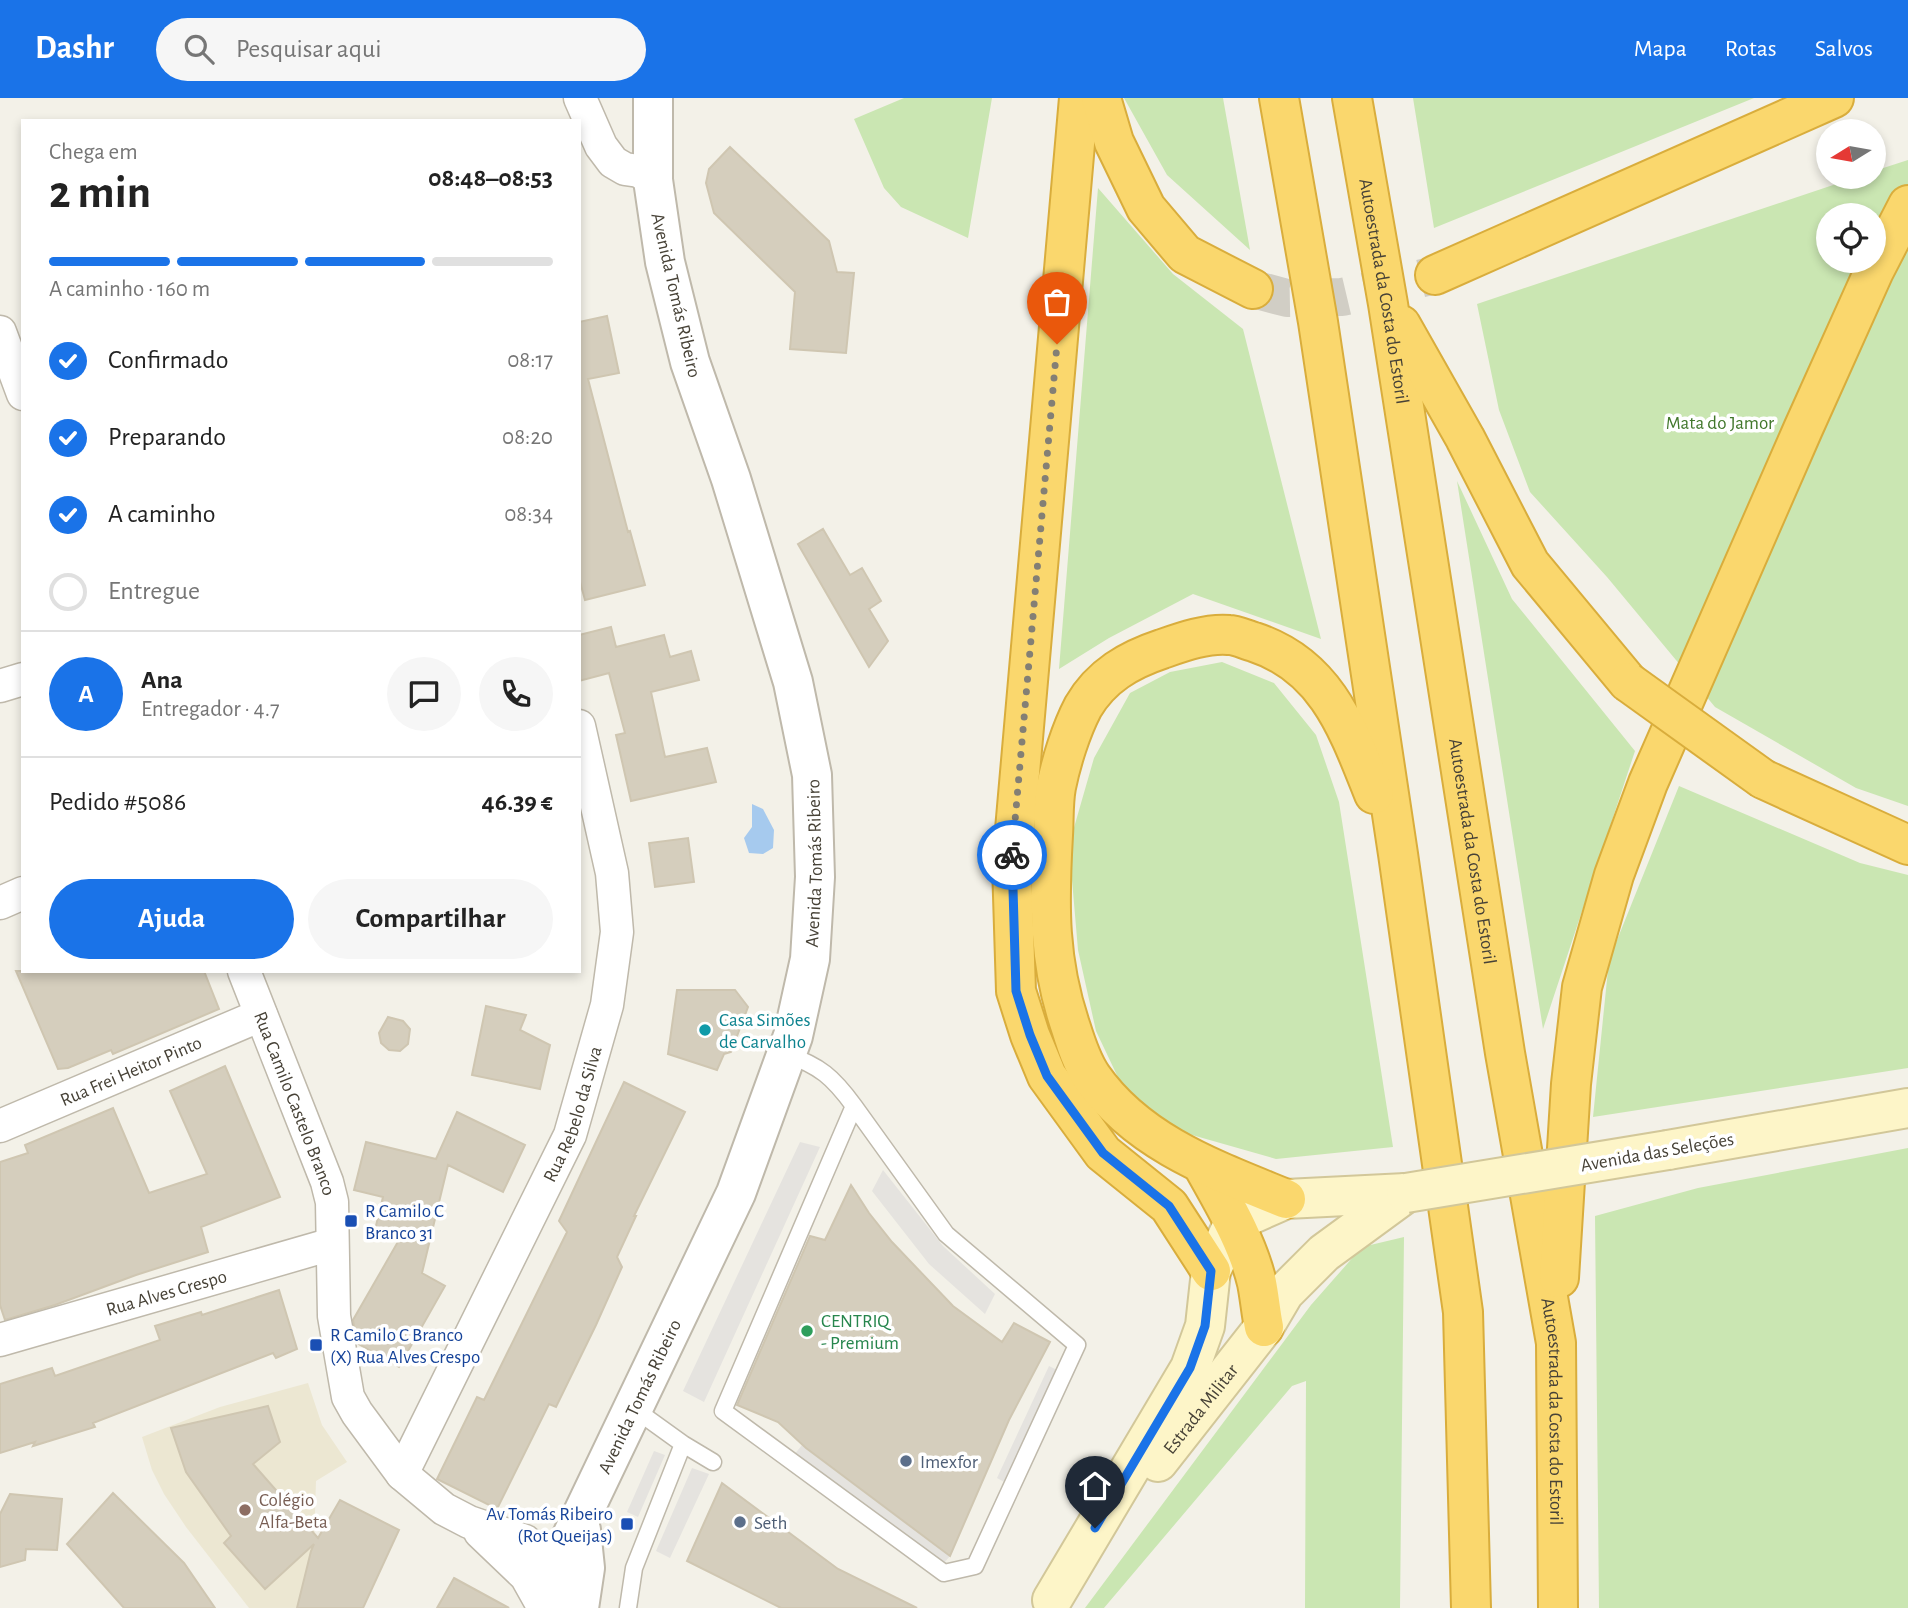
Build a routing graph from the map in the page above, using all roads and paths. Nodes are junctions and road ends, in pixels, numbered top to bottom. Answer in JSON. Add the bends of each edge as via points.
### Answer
{"nodes":[{"id":1,"x":580,"y":98,"type":"edge"},
{"id":2,"x":653,"y":98,"type":"edge"},
{"id":3,"x":1079,"y":98,"type":"edge"},
{"id":4,"x":1101,"y":98,"type":"edge"},
{"id":5,"x":1279,"y":98,"type":"edge"},
{"id":6,"x":1352,"y":98,"type":"edge"},
{"id":7,"x":1834,"y":98,"type":"edge"},
{"id":8,"x":653,"y":180,"type":"junction"},
{"id":9,"x":1908,"y":205,"type":"edge"},
{"id":10,"x":1435,"y":275,"type":"tunnel mouth"},
{"id":11,"x":1253,"y":289,"type":"tunnel mouth"},
{"id":12,"x":1388,"y":304,"type":"junction"},
{"id":13,"x":0,"y":332,"type":"edge"},
{"id":14,"x":14,"y":393,"type":"edge"},
{"id":15,"x":21,"y":680,"type":"edge"},
{"id":16,"x":0,"y":686,"type":"edge"},
{"id":17,"x":581,"y":735,"type":"edge"},
{"id":18,"x":1908,"y":845,"type":"edge"},
{"id":19,"x":1398,"y":854,"type":"junction"},
{"id":20,"x":21,"y":894,"type":"edge"},
{"id":21,"x":0,"y":902,"type":"edge"},
{"id":22,"x":245,"y":973,"type":"edge"},
{"id":23,"x":261,"y":1015,"type":"junction"},
{"id":24,"x":785,"y":1054,"type":"junction"},
{"id":25,"x":854,"y":1105,"type":"junction"},
{"id":26,"x":1908,"y":1108,"type":"edge"},
{"id":27,"x":0,"y":1126,"type":"edge"},
{"id":28,"x":1202,"y":1164,"type":"junction"},
{"id":29,"x":1406,"y":1194,"type":"junction"},
{"id":30,"x":1302,"y":1198,"type":"junction"},
{"id":31,"x":1234,"y":1222,"type":"junction"},
{"id":32,"x":332,"y":1244,"type":"junction"},
{"id":33,"x":1211,"y":1271,"type":"junction"},
{"id":34,"x":1264,"y":1327,"type":"junction"},
{"id":35,"x":1,"y":1337,"type":"edge"},
{"id":36,"x":1556,"y":1343,"type":"junction"},
{"id":37,"x":633,"y":1408,"type":"junction"},
{"id":38,"x":682,"y":1444,"type":"junction"},
{"id":39,"x":713,"y":1462,"type":"dead end"},
{"id":40,"x":402,"y":1474,"type":"junction"},
{"id":41,"x":580,"y":1520,"type":"junction"},
{"id":42,"x":469,"y":1522,"type":"junction"},
{"id":43,"x":525,"y":1541,"type":"junction"},
{"id":44,"x":553,"y":1600,"type":"edge"},
{"id":45,"x":1049,"y":1604,"type":"edge"},
{"id":46,"x":579,"y":1608,"type":"edge"},
{"id":47,"x":628,"y":1608,"type":"edge"},
{"id":48,"x":1471,"y":1608,"type":"edge"},
{"id":49,"x":1558,"y":1608,"type":"edge"}],
"edges":[{"from":1,"to":8,"type":"street","via":[[613,162]]},
{"from":2,"to":8,"type":"street","name":"Avenida Tomás Ribeiro"},
{"from":3,"to":33,"type":"highway","via":[[1012,864],[1016,991],[1047,1076],[1103,1153],[1169,1206]]},
{"from":4,"to":11,"type":"highway","via":[[1114,142],[1146,208],[1185,254]]},
{"from":5,"to":19,"type":"highway","via":[[1318,322]]},
{"from":6,"to":12,"type":"highway","name":"Autoestrada da Costa do Estoril"},
{"from":7,"to":10,"type":"highway"},
{"from":8,"to":24,"type":"street","name":"Avenida Tomás Ribeiro","via":[[665,262],[690,362],[776,619],[811,775],[815,877],[810,959]]},
{"from":9,"to":36,"type":"highway","via":[[1803,429],[1648,783],[1614,875],[1581,987]]},
{"from":12,"to":18,"type":"highway","bridge":true,"via":[[1530,564],[1628,682],[1763,779]]},
{"from":12,"to":36,"type":"highway","name":"Autoestrada da Costa do Estoril","via":[[1505,1053]]},
{"from":13,"to":14,"type":"street"},
{"from":15,"to":16,"type":"street"},
{"from":17,"to":40,"type":"street","name":"Rua Rebelo da Silva","via":[[612,873],[617,932],[607,1004],[570,1135]]},
{"from":19,"to":28,"type":"highway","via":[[1344,720],[1306,673],[1267,647],[1230,634],[1176,644],[1126,663],[1100,684],[1083,708],[1055,789],[1051,922],[1063,1006],[1091,1076],[1115,1104],[1156,1139]]},
{"from":19,"to":48,"type":"highway","via":[[1463,1312]]},
{"from":20,"to":21,"type":"street"},
{"from":22,"to":23,"type":"street","name":"Rua Camilo Castelo Branco"},
{"from":23,"to":27,"type":"street","name":"Rua Frei Heitor Pinto"},
{"from":23,"to":32,"type":"street","name":"Rua Camilo Castelo Branco","via":[[327,1182]]},
{"from":24,"to":25,"type":"lane","via":[[817,1066]]},
{"from":24,"to":37,"type":"street","name":"Avenida Tomás Ribeiro","via":[[736,1193]]},
{"from":25,"to":25,"type":"lane","via":[[723,1411],[944,1573],[975,1566],[1077,1345],[946,1234]]},
{"from":26,"to":29,"type":"main road","name":"Avenida das Seleções","bridge":true},
{"from":28,"to":30,"type":"highway"},
{"from":28,"to":31,"type":"highway"},
{"from":29,"to":30,"type":"main road","name":"Avenida das Seleções"},
{"from":29,"to":34,"type":"main road","name":"Estrada Militar","via":[[1324,1253],[1284,1293]]},
{"from":30,"to":31,"type":"main road"},
{"from":31,"to":33,"type":"main road","name":"Estrada Militar"},
{"from":31,"to":34,"type":"highway","via":[[1256,1282]]},
{"from":32,"to":35,"type":"street","name":"Rua Alves Crespo"},
{"from":32,"to":40,"type":"street","name":"Rua Camilo Castelo Branco","via":[[334,1316],[348,1397],[366,1429]]},
{"from":33,"to":45,"type":"main road","name":"Estrada Militar","via":[[1205,1326],[1190,1368]]},
{"from":34,"to":45,"type":"main road","name":"Estrada Militar"},
{"from":36,"to":49,"type":"highway","name":"Autoestrada da Costa do Estoril"},
{"from":37,"to":38,"type":"lane"},
{"from":37,"to":41,"type":"street","name":"Avenida Tomás Ribeiro"},
{"from":38,"to":39,"type":"lane"},
{"from":38,"to":47,"type":"lane","via":[[634,1568]]},
{"from":40,"to":42,"type":"street","name":"Rua Camilo Castelo Branco","via":[[444,1509]]},
{"from":41,"to":43,"type":"street"},
{"from":41,"to":44,"type":"street","name":"Avenida Tomás Ribeiro"},
{"from":41,"to":46,"type":"street","via":[[585,1568]]},
{"from":42,"to":43,"type":"street","name":"Rua Camilo Castelo Branco"},
{"from":42,"to":44,"type":"street","name":"Rua Camilo Castelo Branco"},
{"from":43,"to":44,"type":"street","name":"Rua Camilo Castelo Branco"}]}
